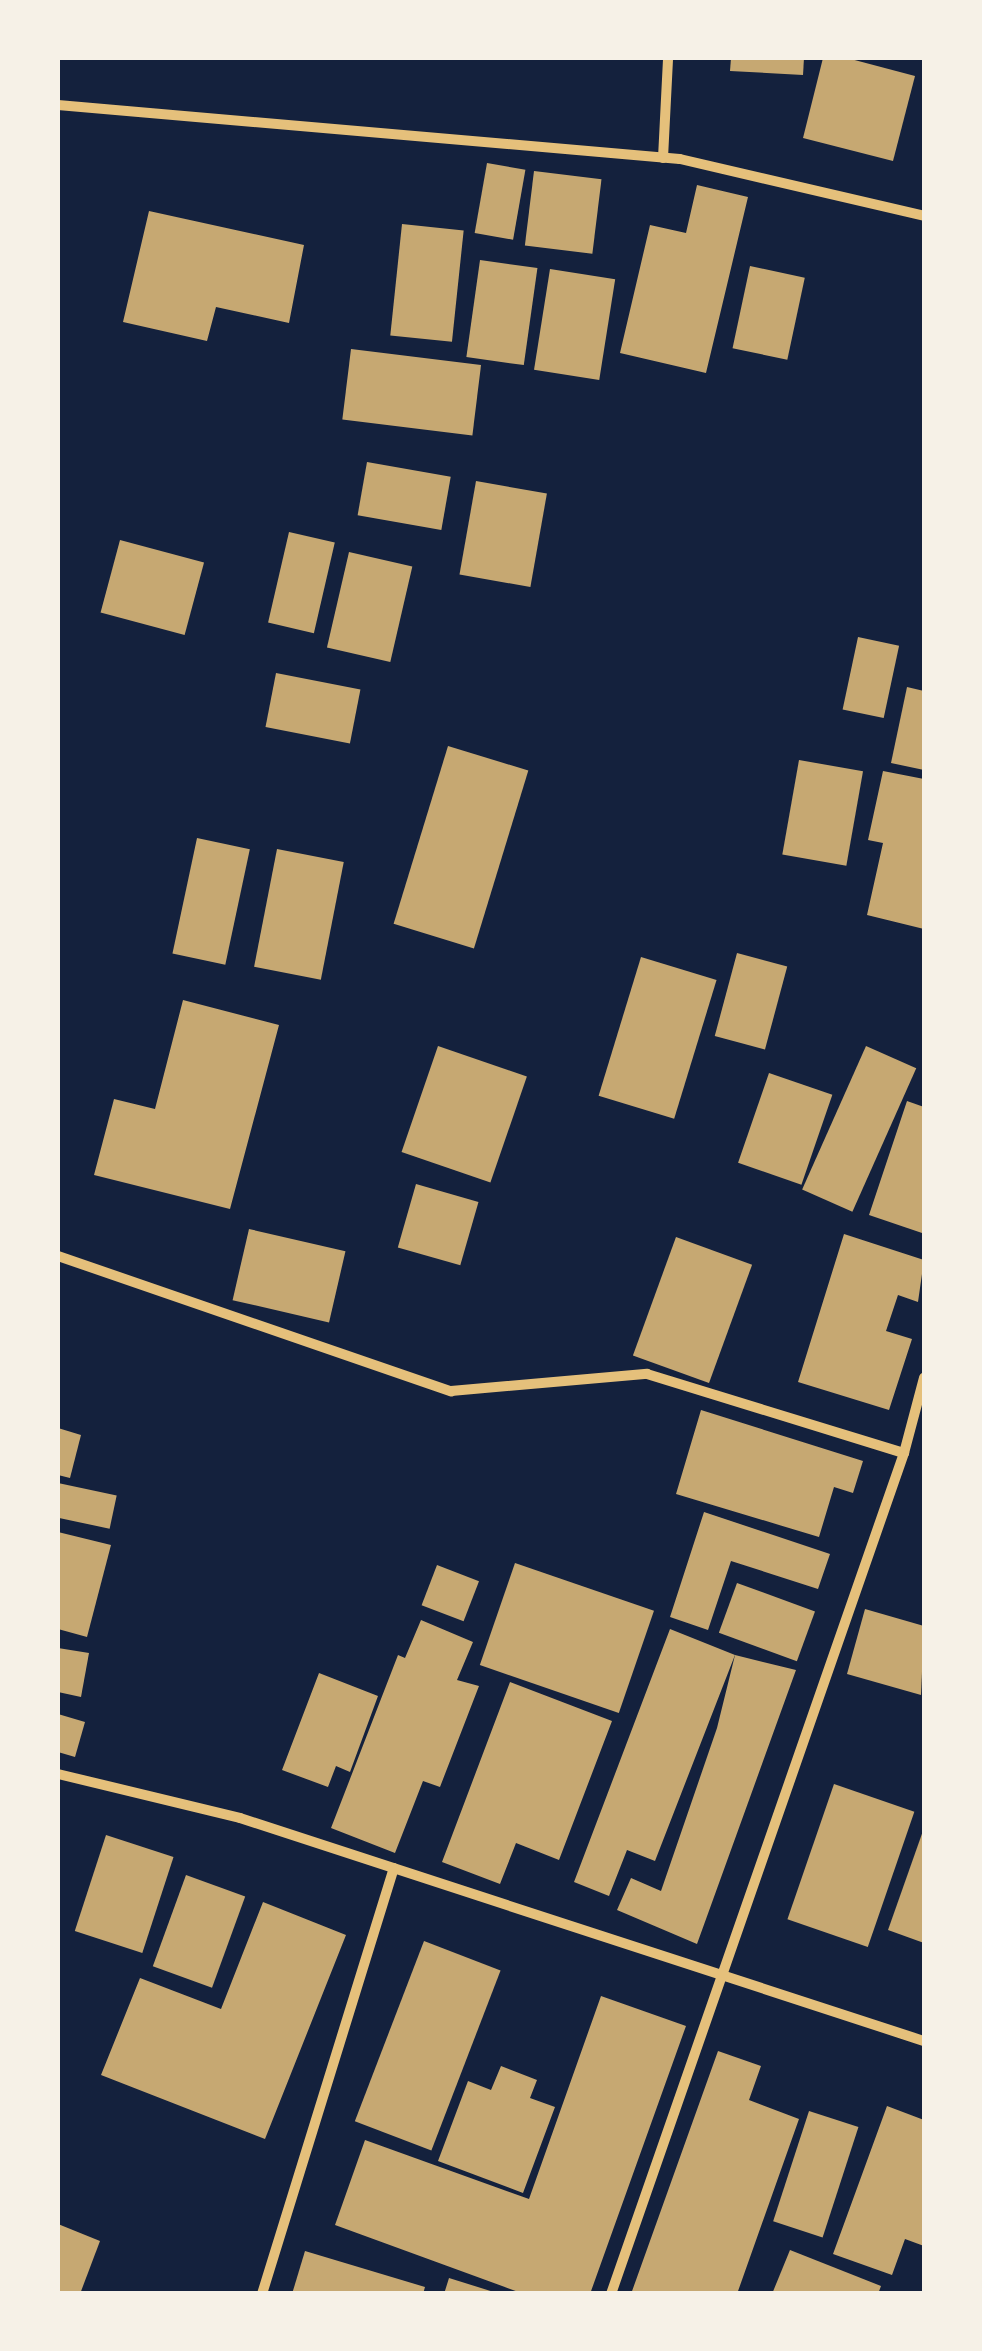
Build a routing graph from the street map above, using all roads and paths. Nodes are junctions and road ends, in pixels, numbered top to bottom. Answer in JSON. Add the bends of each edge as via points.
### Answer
{"nodes":[{"id":1,"x":668,"y":58,"type":"edge"},
{"id":2,"x":58,"y":105,"type":"edge"},
{"id":3,"x":663,"y":158,"type":"junction"},
{"id":4,"x":924,"y":216,"type":"edge"},
{"id":5,"x":58,"y":1256,"type":"edge"},
{"id":6,"x":924,"y":1378,"type":"edge"},
{"id":7,"x":904,"y":1452,"type":"junction"},
{"id":8,"x":58,"y":1774,"type":"edge"},
{"id":9,"x":394,"y":1868,"type":"junction"},
{"id":10,"x":723,"y":1976,"type":"junction"},
{"id":11,"x":924,"y":2041,"type":"edge"},
{"id":12,"x":262,"y":2294,"type":"edge"},
{"id":13,"x":612,"y":2294,"type":"edge"}],
"edges":[{"from":1,"to":3,"type":"street"},
{"from":2,"to":3,"type":"street"},
{"from":3,"to":4,"type":"street"},
{"from":5,"to":7,"type":"street","via":[[451,1392],[647,1374]]},
{"from":6,"to":7,"type":"street"},
{"from":7,"to":10,"type":"street"},
{"from":8,"to":9,"type":"street","via":[[240,1818]]},
{"from":9,"to":10,"type":"street"},
{"from":9,"to":12,"type":"street"},
{"from":10,"to":11,"type":"street"},
{"from":10,"to":13,"type":"street"}]}
